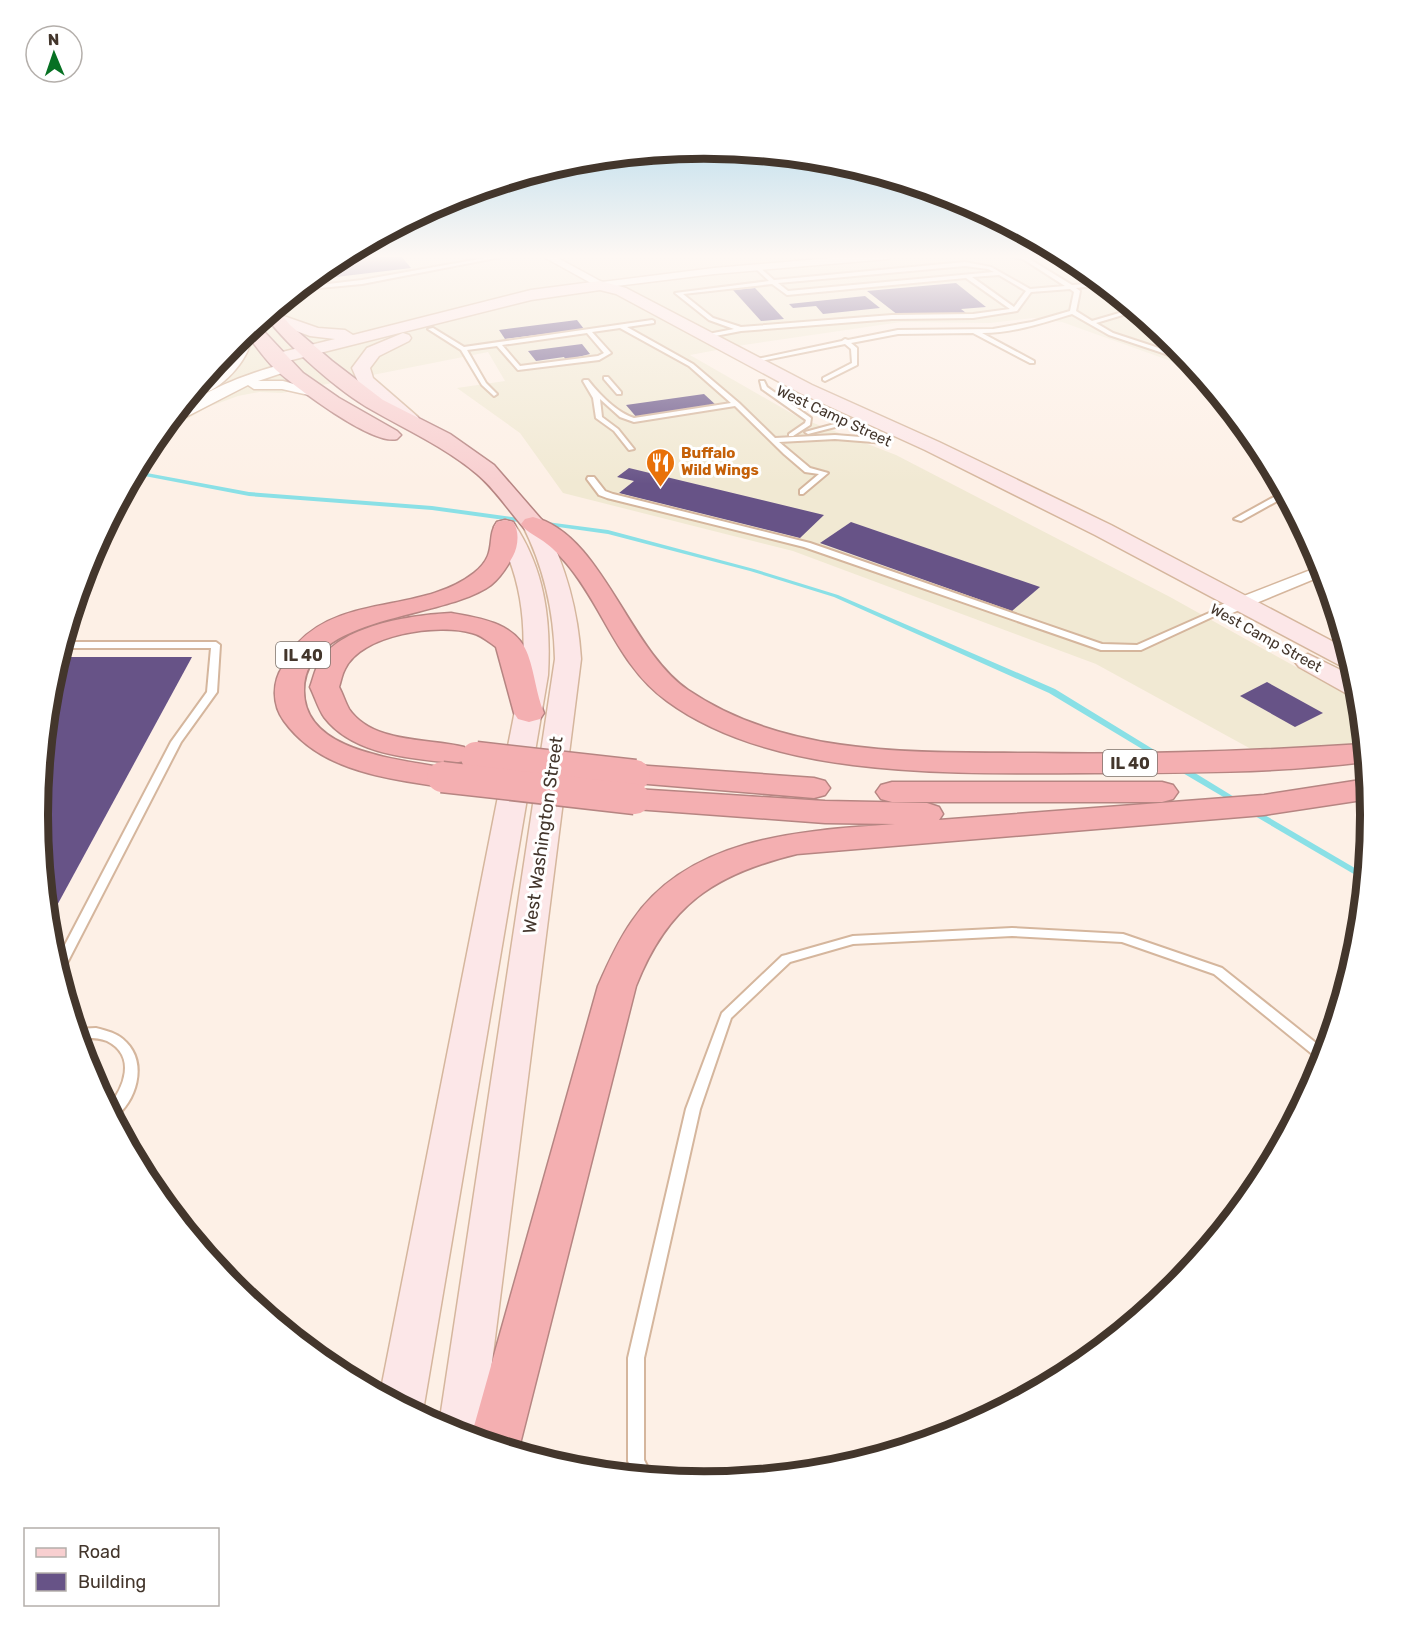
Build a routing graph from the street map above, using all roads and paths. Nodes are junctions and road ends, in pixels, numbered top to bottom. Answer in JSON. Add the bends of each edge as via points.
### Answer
{"nodes":[{"id":1,"x":260,"y":332,"type":"edge"},
{"id":2,"x":283,"y":332,"type":"edge"},
{"id":3,"x":317,"y":332,"type":"edge"},
{"id":4,"x":393,"y":332,"type":"edge"},
{"id":5,"x":404,"y":332,"type":"edge"},
{"id":6,"x":406,"y":332,"type":"edge"},
{"id":7,"x":435,"y":332,"type":"edge"},
{"id":8,"x":581,"y":332,"type":"edge"},
{"id":9,"x":589,"y":332,"type":"edge"},
{"id":10,"x":631,"y":332,"type":"edge"},
{"id":11,"x":672,"y":332,"type":"edge"},
{"id":12,"x":698,"y":332,"type":"edge"},
{"id":13,"x":723,"y":332,"type":"edge"},
{"id":14,"x":898,"y":332,"type":"edge"},
{"id":15,"x":976,"y":332,"type":"edge"},
{"id":16,"x":1108,"y":332,"type":"edge"},
{"id":17,"x":705,"y":336,"type":"junction"},
{"id":18,"x":846,"y":341,"type":"junction"},
{"id":19,"x":498,"y":344,"type":"junction"},
{"id":20,"x":246,"y":345,"type":"edge"},
{"id":21,"x":463,"y":348,"type":"junction"},
{"id":22,"x":1171,"y":354,"type":"edge"},
{"id":23,"x":299,"y":358,"type":"junction"},
{"id":24,"x":751,"y":361,"type":"junction"},
{"id":25,"x":1032,"y":362,"type":"dead end"},
{"id":26,"x":606,"y":378,"type":"dead end"},
{"id":27,"x":825,"y":379,"type":"dead end"},
{"id":28,"x":586,"y":381,"type":"dead end"},
{"id":29,"x":762,"y":382,"type":"junction"},
{"id":30,"x":595,"y":392,"type":"junction"},
{"id":31,"x":206,"y":393,"type":"junction"},
{"id":32,"x":619,"y":393,"type":"dead end"},
{"id":33,"x":494,"y":394,"type":"dead end"},
{"id":34,"x":201,"y":395,"type":"edge"},
{"id":35,"x":318,"y":395,"type":"junction"},
{"id":36,"x":197,"y":399,"type":"edge"},
{"id":37,"x":599,"y":404,"type":"junction"},
{"id":38,"x":737,"y":404,"type":"junction"},
{"id":39,"x":858,"y":420,"type":"junction"},
{"id":40,"x":411,"y":421,"type":"junction"},
{"id":41,"x":644,"y":421,"type":"junction"},
{"id":42,"x":791,"y":435,"type":"junction"},
{"id":43,"x":775,"y":440,"type":"junction"},
{"id":44,"x":886,"y":441,"type":"junction"},
{"id":45,"x":405,"y":444,"type":"dead end"},
{"id":46,"x":631,"y":449,"type":"dead end"},
{"id":47,"x":591,"y":479,"type":"dead end"},
{"id":48,"x":487,"y":488,"type":"junction"},
{"id":49,"x":803,"y":492,"type":"dead end"},
{"id":50,"x":1278,"y":498,"type":"edge"},
{"id":51,"x":1239,"y":519,"type":"dead end"},
{"id":52,"x":533,"y":524,"type":"joint"},
{"id":53,"x":505,"y":527,"type":"joint"},
{"id":54,"x":537,"y":558,"type":"junction"},
{"id":55,"x":1314,"y":574,"type":"edge"},
{"id":56,"x":1231,"y":608,"type":"junction"},
{"id":57,"x":70,"y":645,"type":"edge"},
{"id":58,"x":1341,"y":657,"type":"edge"},
{"id":59,"x":1346,"y":681,"type":"edge"},
{"id":60,"x":529,"y":714,"type":"junction"},
{"id":61,"x":1357,"y":753,"type":"edge"},
{"id":62,"x":448,"y":766,"type":"junction"},
{"id":63,"x":1359,"y":777,"type":"edge"},
{"id":64,"x":635,"y":787,"type":"junction"},
{"id":65,"x":1359,"y":790,"type":"edge"},
{"id":66,"x":1011,"y":819,"type":"junction"},
{"id":67,"x":64,"y":957,"type":"edge"},
{"id":68,"x":86,"y":1033,"type":"edge"},
{"id":69,"x":1316,"y":1050,"type":"edge"},
{"id":70,"x":117,"y":1107,"type":"edge"},
{"id":71,"x":402,"y":1397,"type":"edge"},
{"id":72,"x":462,"y":1425,"type":"edge"},
{"id":73,"x":497,"y":1437,"type":"edge"},
{"id":74,"x":639,"y":1467,"type":"edge"}],
"edges":[{"from":1,"to":23,"type":"main road","number":"IL 40"},
{"from":2,"to":23,"type":"main road","number":"IL 40"},
{"from":3,"to":4,"type":"main road","via":[[340,336]]},
{"from":5,"to":23,"type":"main road"},
{"from":6,"to":40,"type":"main road","via":[[373,352],[361,368],[365,380]]},
{"from":7,"to":21,"type":"lane"},
{"from":8,"to":19,"type":"lane"},
{"from":9,"to":19,"type":"lane","via":[[608,353],[599,358],[519,368]]},
{"from":10,"to":38,"type":"lane","via":[[691,365]]},
{"from":11,"to":29,"type":"main road","name":"West Camp Street"},
{"from":12,"to":17,"type":"main road","name":"West Camp Street"},
{"from":13,"to":17,"type":"lane"},
{"from":14,"to":18,"type":"lane"},
{"from":15,"to":25,"type":"lane"},
{"from":16,"to":22,"type":"lane"},
{"from":17,"to":24,"type":"main road","name":"West Camp Street"},
{"from":18,"to":24,"type":"lane"},
{"from":18,"to":27,"type":"lane","via":[[854,348],[855,364]]},
{"from":19,"to":21,"type":"lane"},
{"from":20,"to":31,"type":"street","via":[[243,354]]},
{"from":21,"to":33,"type":"lane"},
{"from":23,"to":31,"type":"street"},
{"from":23,"to":35,"type":"main road","number":"IL 40"},
{"from":23,"to":40,"type":"main road","number":"IL 40"},
{"from":24,"to":39,"type":"main road","name":"West Camp Street"},
{"from":26,"to":32,"type":"lane"},
{"from":28,"to":30,"type":"lane"},
{"from":29,"to":39,"type":"main road","name":"West Camp Street"},
{"from":29,"to":42,"type":"lane","via":[[764,388],[808,419],[808,424]]},
{"from":30,"to":37,"type":"lane"},
{"from":30,"to":41,"type":"lane","via":[[620,416]]},
{"from":31,"to":34,"type":"street"},
{"from":31,"to":35,"type":"street","via":[[268,383]]},
{"from":31,"to":36,"type":"street"},
{"from":35,"to":45,"type":"main road","number":"IL 40"},
{"from":37,"to":41,"type":"lane","via":[[608,419]]},
{"from":37,"to":46,"type":"lane","via":[[599,418],[616,430]]},
{"from":38,"to":41,"type":"lane"},
{"from":38,"to":43,"type":"lane"},
{"from":39,"to":42,"type":"lane"},
{"from":39,"to":44,"type":"main road","name":"West Camp Street"},
{"from":39,"to":56,"type":"main road","name":"West Camp Street","via":[[1062,510]]},
{"from":40,"to":48,"type":"main road","number":"IL 40","via":[[486,470]]},
{"from":42,"to":43,"type":"lane"},
{"from":43,"to":44,"type":"lane","via":[[835,437]]},
{"from":43,"to":49,"type":"lane","via":[[808,470],[824,473]]},
{"from":44,"to":56,"type":"main road","name":"West Camp Street","via":[[1089,543]]},
{"from":47,"to":56,"type":"lane","via":[[602,493],[610,496],[807,545],[1101,647],[1138,648]]},
{"from":48,"to":52,"type":"main road","number":"IL 40"},
{"from":48,"to":53,"type":"main road","number":"IL 40"},
{"from":50,"to":51,"type":"lane"},
{"from":52,"to":54,"type":"highway","number":"IL 40","via":[[560,543]]},
{"from":53,"to":54,"type":"highway","number":"IL 40","via":[[504,549]]},
{"from":54,"to":60,"type":"main road","name":"West Washington Street","via":[[529,574],[537,624]]},
{"from":54,"to":61,"type":"highway","number":"IL 40","via":[[597,589],[623,637],[659,682],[694,707],[735,727],[783,742],[896,758],[1127,763],[1227,762]]},
{"from":54,"to":62,"type":"highway","number":"IL 40","via":[[491,571],[466,589],[435,601],[362,618],[328,634],[302,656],[291,676],[289,690],[294,713],[321,741],[366,762]]},
{"from":54,"to":72,"type":"main road","name":"West Washington Street","via":[[564,599],[568,659]]},
{"from":55,"to":56,"type":"street"},
{"from":56,"to":58,"type":"main road","name":"West Camp Street"},
{"from":56,"to":59,"type":"main road","name":"West Camp Street"},
{"from":57,"to":67,"type":"lane","via":[[216,645],[212,692],[177,742]]},
{"from":60,"to":62,"type":"highway","via":[[510,646],[501,636],[479,626],[449,620],[401,625],[364,638],[337,659],[325,692],[331,706],[345,721],[361,733]]},
{"from":60,"to":71,"type":"main road","name":"West Washington Street"},
{"from":62,"to":64,"type":"highway","number":"IL 40","bridge":true},
{"from":63,"to":64,"type":"highway","via":[[1186,791],[971,793]]},
{"from":64,"to":66,"type":"highway","number":"IL 40","via":[[825,812]]},
{"from":65,"to":66,"type":"highway","via":[[1264,805]]},
{"from":66,"to":73,"type":"highway","via":[[769,849],[700,876],[670,898],[650,920],[631,950],[617,987]]},
{"from":68,"to":70,"type":"lane","via":[[117,1040],[129,1052],[133,1068]]},
{"from":69,"to":74,"type":"lane","via":[[1218,971],[1123,938],[1012,932],[853,940],[786,959],[726,1016],[693,1109],[636,1358]]}]}
